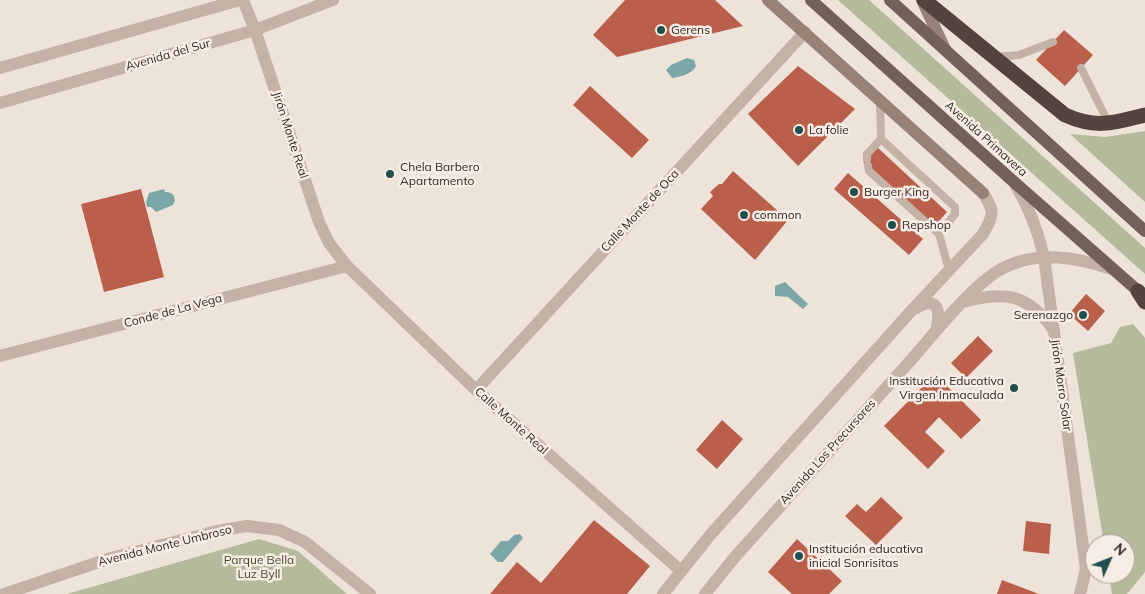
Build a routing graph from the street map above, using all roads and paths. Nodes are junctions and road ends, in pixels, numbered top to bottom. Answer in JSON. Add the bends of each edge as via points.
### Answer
{"nodes":[{"id":1,"x":242,"y":0,"type":"edge"},
{"id":2,"x":334,"y":0,"type":"edge"},
{"id":3,"x":768,"y":0,"type":"edge"},
{"id":4,"x":811,"y":0,"type":"edge"},
{"id":5,"x":890,"y":0,"type":"edge"},
{"id":6,"x":923,"y":0,"type":"edge"},
{"id":7,"x":255,"y":30,"type":"junction"},
{"id":8,"x":804,"y":32,"type":"junction"},
{"id":9,"x":1053,"y":42,"type":"dead end"},
{"id":10,"x":945,"y":49,"type":"junction"},
{"id":11,"x":995,"y":57,"type":"junction"},
{"id":12,"x":0,"y":68,"type":"edge"},
{"id":13,"x":1081,"y":68,"type":"dead end"},
{"id":14,"x":880,"y":100,"type":"junction"},
{"id":15,"x":0,"y":103,"type":"edge"},
{"id":16,"x":1145,"y":115,"type":"edge"},
{"id":17,"x":1109,"y":124,"type":"junction"},
{"id":18,"x":881,"y":139,"type":"junction"},
{"id":19,"x":1014,"y":182,"type":"junction"},
{"id":20,"x":982,"y":193,"type":"joint"},
{"id":21,"x":1145,"y":231,"type":"edge"},
{"id":22,"x":939,"y":234,"type":"junction"},
{"id":23,"x":1044,"y":257,"type":"junction"},
{"id":24,"x":347,"y":266,"type":"junction"},
{"id":25,"x":1113,"y":269,"type":"junction"},
{"id":26,"x":949,"y":270,"type":"junction"},
{"id":27,"x":1143,"y":297,"type":"edge"},
{"id":28,"x":963,"y":302,"type":"junction"},
{"id":29,"x":912,"y":310,"type":"junction"},
{"id":30,"x":936,"y":331,"type":"junction"},
{"id":31,"x":1054,"y":331,"type":"junction"},
{"id":32,"x":0,"y":356,"type":"edge"},
{"id":33,"x":476,"y":390,"type":"junction"},
{"id":34,"x":681,"y":571,"type":"junction"},
{"id":35,"x":4,"y":594,"type":"edge"},
{"id":36,"x":370,"y":594,"type":"edge"},
{"id":37,"x":663,"y":594,"type":"edge"},
{"id":38,"x":705,"y":594,"type":"edge"},
{"id":39,"x":1080,"y":594,"type":"edge"}],
"edges":[{"from":1,"to":7,"type":"street","name":"Jirón Monte Real"},
{"from":1,"to":12,"type":"street"},
{"from":2,"to":7,"type":"street","name":"Avenida del Sur"},
{"from":3,"to":8,"type":"main road"},
{"from":4,"to":19,"type":"main road","name":"Avenida Primavera"},
{"from":5,"to":10,"type":"main road"},
{"from":6,"to":10,"type":"main road"},
{"from":6,"to":11,"type":"highway"},
{"from":7,"to":15,"type":"street","name":"Avenida del Sur"},
{"from":7,"to":24,"type":"street","name":"Jirón Monte Real","via":[[318,222]]},
{"from":8,"to":14,"type":"main road"},
{"from":8,"to":33,"type":"street","name":"Calle Monte de Oca"},
{"from":9,"to":11,"type":"lane","via":[[1019,54]]},
{"from":10,"to":21,"type":"main road"},
{"from":11,"to":17,"type":"highway","via":[[1066,115],[1086,124]]},
{"from":13,"to":17,"type":"lane"},
{"from":14,"to":18,"type":"lane"},
{"from":14,"to":20,"type":"main road"},
{"from":16,"to":17,"type":"highway"},
{"from":18,"to":22,"type":"lane","via":[[867,154],[870,171]]},
{"from":18,"to":22,"type":"lane","via":[[955,208],[955,214]]},
{"from":19,"to":23,"type":"street","name":"Jirón Morro Solar","via":[[1029,208]]},
{"from":19,"to":25,"type":"main road","name":"Avenida Primavera"},
{"from":20,"to":26,"type":"street","via":[[991,207],[991,219],[983,234]]},
{"from":22,"to":26,"type":"lane"},
{"from":23,"to":25,"type":"street","name":"Avenida Los Precursores","via":[[1068,258]]},
{"from":23,"to":28,"type":"street","name":"Avenida Los Precursores","via":[[1004,267],[986,279]]},
{"from":23,"to":31,"type":"street","name":"Jirón Morro Solar"},
{"from":24,"to":32,"type":"street","name":"Conde de La Vega"},
{"from":24,"to":33,"type":"street","name":"Calle Monte Real"},
{"from":25,"to":27,"type":"main road","name":"Avenida Primavera"},
{"from":26,"to":29,"type":"street"},
{"from":28,"to":30,"type":"street","name":"Avenida Los Precursores"},
{"from":28,"to":31,"type":"street","via":[[986,296],[1006,296],[1025,302],[1043,315]]},
{"from":29,"to":30,"type":"street","via":[[925,302],[935,307],[940,317]]},
{"from":29,"to":34,"type":"street"},
{"from":30,"to":38,"type":"street","name":"Avenida Los Precursores"},
{"from":31,"to":39,"type":"street","name":"Jirón Morro Solar","via":[[1086,569]]},
{"from":33,"to":34,"type":"street","name":"Calle Monte Real"},
{"from":34,"to":37,"type":"street"},
{"from":35,"to":36,"type":"street","name":"Avenida Monte Umbroso","via":[[111,558],[247,526],[279,530],[305,542]]}]}
